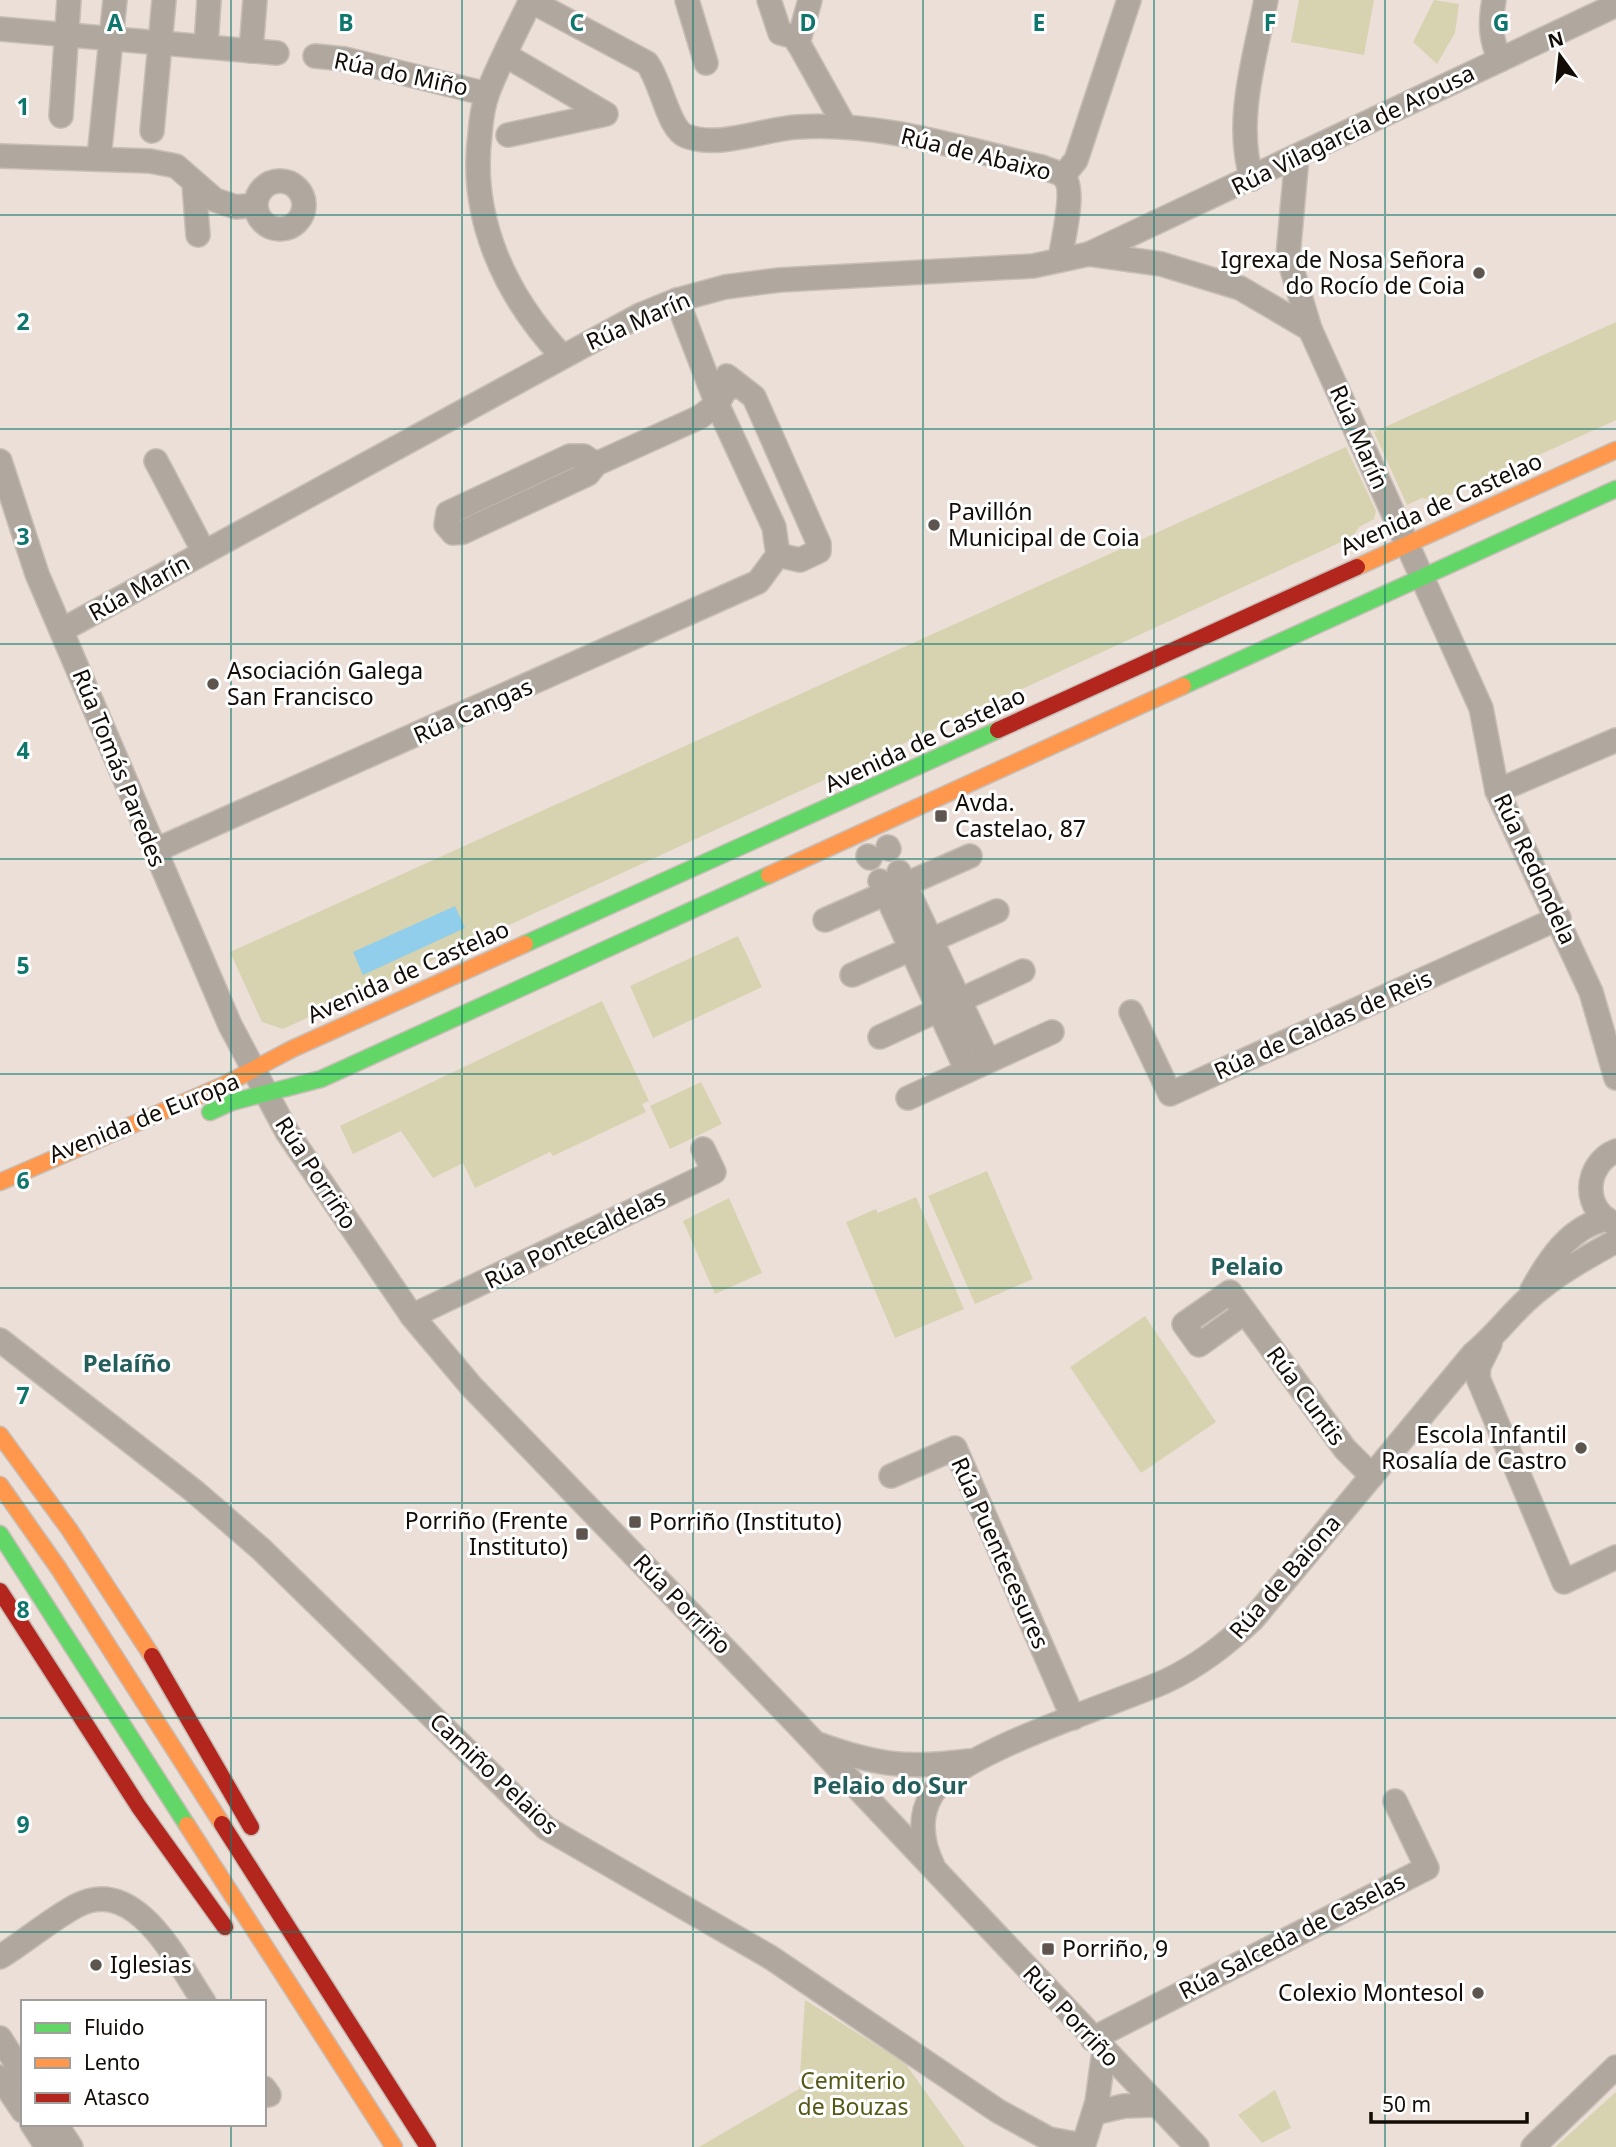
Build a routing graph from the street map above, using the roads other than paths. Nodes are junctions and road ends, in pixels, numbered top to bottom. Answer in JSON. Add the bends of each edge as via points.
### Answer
{"nodes":[{"id":1,"x":69,"y":0,"type":"edge"},
{"id":2,"x":115,"y":0,"type":"edge"},
{"id":3,"x":164,"y":0,"type":"edge"},
{"id":4,"x":209,"y":0,"type":"edge"},
{"id":5,"x":255,"y":0,"type":"edge"},
{"id":6,"x":531,"y":0,"type":"edge"},
{"id":7,"x":687,"y":0,"type":"edge"},
{"id":8,"x":769,"y":0,"type":"edge"},
{"id":9,"x":810,"y":0,"type":"edge"},
{"id":10,"x":1129,"y":0,"type":"edge"},
{"id":11,"x":1266,"y":0,"type":"edge"},
{"id":12,"x":1494,"y":0,"type":"edge"},
{"id":13,"x":1616,"y":6,"type":"edge"},
{"id":14,"x":0,"y":29,"type":"edge"},
{"id":15,"x":66,"y":35,"type":"junction"},
{"id":16,"x":789,"y":38,"type":"junction"},
{"id":17,"x":111,"y":39,"type":"junction"},
{"id":18,"x":160,"y":43,"type":"junction"},
{"id":19,"x":206,"y":46,"type":"junction"},
{"id":20,"x":251,"y":51,"type":"junction"},
{"id":21,"x":277,"y":53,"type":"dead end"},
{"id":22,"x":505,"y":55,"type":"junction"},
{"id":23,"x":315,"y":56,"type":"dead end"},
{"id":24,"x":1500,"y":60,"type":"junction"},
{"id":25,"x":706,"y":63,"type":"dead end"},
{"id":26,"x":487,"y":94,"type":"junction"},
{"id":27,"x":61,"y":116,"type":"dead end"},
{"id":28,"x":844,"y":125,"type":"junction"},
{"id":29,"x":152,"y":131,"type":"dead end"},
{"id":30,"x":508,"y":135,"type":"dead end"},
{"id":31,"x":100,"y":148,"type":"dead end"},
{"id":32,"x":1244,"y":149,"type":"junction"},
{"id":33,"x":0,"y":156,"type":"edge"},
{"id":34,"x":1288,"y":160,"type":"junction"},
{"id":35,"x":1063,"y":176,"type":"junction"},
{"id":36,"x":1252,"y":179,"type":"junction"},
{"id":37,"x":194,"y":184,"type":"junction"},
{"id":38,"x":256,"y":205,"type":"dead end"},
{"id":39,"x":198,"y":235,"type":"dead end"},
{"id":40,"x":1089,"y":254,"type":"junction"},
{"id":41,"x":1060,"y":260,"type":"junction"},
{"id":42,"x":1295,"y":285,"type":"junction"},
{"id":43,"x":677,"y":300,"type":"junction"},
{"id":44,"x":1266,"y":302,"type":"junction"},
{"id":45,"x":1310,"y":329,"type":"junction"},
{"id":46,"x":562,"y":356,"type":"junction"},
{"id":47,"x":702,"y":359,"type":"junction"},
{"id":48,"x":736,"y":386,"type":"junction"},
{"id":49,"x":717,"y":404,"type":"junction"},
{"id":50,"x":1616,"y":450,"type":"edge"},
{"id":51,"x":0,"y":461,"type":"edge"},
{"id":52,"x":156,"y":461,"type":"dead end"},
{"id":53,"x":596,"y":464,"type":"junction"},
{"id":54,"x":1616,"y":489,"type":"edge"},
{"id":55,"x":1406,"y":545,"type":"junction"},
{"id":56,"x":204,"y":551,"type":"junction"},
{"id":57,"x":778,"y":555,"type":"junction"},
{"id":58,"x":1421,"y":577,"type":"junction"},
{"id":59,"x":62,"y":631,"type":"junction"},
{"id":60,"x":1616,"y":740,"type":"edge"},
{"id":61,"x":1497,"y":791,"type":"junction"},
{"id":62,"x":880,"y":824,"type":"junction"},
{"id":63,"x":858,"y":835,"type":"junction"},
{"id":64,"x":156,"y":850,"type":"junction"},
{"id":65,"x":970,"y":856,"type":"dead end"},
{"id":66,"x":893,"y":883,"type":"junction"},
{"id":67,"x":996,"y":911,"type":"dead end"},
{"id":68,"x":1559,"y":918,"type":"junction"},
{"id":69,"x":825,"y":920,"type":"dead end"},
{"id":70,"x":922,"y":944,"type":"junction"},
{"id":71,"x":1023,"y":971,"type":"dead end"},
{"id":72,"x":852,"y":975,"type":"dead end"},
{"id":73,"x":949,"y":1005,"type":"junction"},
{"id":74,"x":1131,"y":1012,"type":"dead end"},
{"id":75,"x":1052,"y":1032,"type":"dead end"},
{"id":76,"x":880,"y":1037,"type":"dead end"},
{"id":77,"x":988,"y":1061,"type":"junction"},
{"id":78,"x":253,"y":1069,"type":"junction"},
{"id":79,"x":967,"y":1071,"type":"junction"},
{"id":80,"x":1616,"y":1078,"type":"edge"},
{"id":81,"x":266,"y":1094,"type":"junction"},
{"id":82,"x":908,"y":1098,"type":"dead end"},
{"id":83,"x":195,"y":1118,"type":"dead end"},
{"id":84,"x":703,"y":1149,"type":"dead end"},
{"id":85,"x":1616,"y":1151,"type":"edge"},
{"id":86,"x":0,"y":1181,"type":"edge"},
{"id":87,"x":1611,"y":1222,"type":"edge"},
{"id":88,"x":1616,"y":1241,"type":"edge"},
{"id":89,"x":1527,"y":1299,"type":"junction"},
{"id":90,"x":1245,"y":1312,"type":"dead end"},
{"id":91,"x":412,"y":1317,"type":"junction"},
{"id":92,"x":1494,"y":1337,"type":"junction"},
{"id":93,"x":0,"y":1340,"type":"edge"},
{"id":94,"x":0,"y":1435,"type":"edge"},
{"id":95,"x":891,"y":1476,"type":"dead end"},
{"id":96,"x":1371,"y":1476,"type":"junction"},
{"id":97,"x":0,"y":1485,"type":"edge"},
{"id":98,"x":0,"y":1534,"type":"edge"},
{"id":99,"x":1616,"y":1557,"type":"edge"},
{"id":100,"x":0,"y":1591,"type":"edge"},
{"id":101,"x":1073,"y":1718,"type":"junction"},
{"id":102,"x":815,"y":1744,"type":"junction"},
{"id":103,"x":972,"y":1760,"type":"junction"},
{"id":104,"x":1395,"y":1801,"type":"dead end"},
{"id":105,"x":260,"y":1843,"type":"dead end"},
{"id":106,"x":939,"y":1876,"type":"junction"},
{"id":107,"x":284,"y":1891,"type":"dead end"},
{"id":108,"x":232,"y":1938,"type":"dead end"},
{"id":109,"x":0,"y":1957,"type":"edge"},
{"id":110,"x":258,"y":1964,"type":"dead end"},
{"id":111,"x":203,"y":2000,"type":"edge"},
{"id":112,"x":305,"y":2007,"type":"junction"},
{"id":113,"x":340,"y":2008,"type":"junction"},
{"id":114,"x":0,"y":2038,"type":"edge"},
{"id":115,"x":1098,"y":2045,"type":"junction"},
{"id":116,"x":309,"y":2046,"type":"dead end"},
{"id":117,"x":1616,"y":2067,"type":"edge"},
{"id":118,"x":21,"y":2071,"type":"edge"},
{"id":119,"x":0,"y":2077,"type":"edge"},
{"id":120,"x":1154,"y":2105,"type":"junction"},
{"id":121,"x":21,"y":2108,"type":"edge"},
{"id":122,"x":1094,"y":2113,"type":"junction"},
{"id":123,"x":358,"y":2123,"type":"dead end"},
{"id":124,"x":33,"y":2126,"type":"edge"},
{"id":125,"x":57,"y":2126,"type":"edge"},
{"id":126,"x":1188,"y":2144,"type":"edge"},
{"id":127,"x":1083,"y":2146,"type":"edge"},
{"id":128,"x":47,"y":2147,"type":"edge"},
{"id":129,"x":71,"y":2147,"type":"edge"},
{"id":130,"x":394,"y":2147,"type":"edge"},
{"id":131,"x":428,"y":2147,"type":"edge"},
{"id":132,"x":1534,"y":2147,"type":"edge"}],
"edges":[{"from":1,"to":15,"type":"street"},
{"from":2,"to":17,"type":"street"},
{"from":3,"to":18,"type":"street"},
{"from":4,"to":19,"type":"street"},
{"from":5,"to":20,"type":"street"},
{"from":6,"to":22,"type":"street"},
{"from":6,"to":28,"type":"street","name":"Rúa de Abaixo","via":[[647,63],[658,78],[673,126],[686,136],[709,140]]},
{"from":7,"to":25,"type":"street"},
{"from":8,"to":16,"type":"street"},
{"from":9,"to":16,"type":"street"},
{"from":10,"to":35,"type":"street","via":[[1076,160]]},
{"from":11,"to":32,"type":"street","via":[[1245,111]]},
{"from":12,"to":24,"type":"street","via":[[1490,23]]},
{"from":13,"to":24,"type":"street","name":"Rúa Vilagarcía de Arousa"},
{"from":14,"to":15,"type":"street"},
{"from":15,"to":17,"type":"street"},
{"from":15,"to":27,"type":"street"},
{"from":16,"to":28,"type":"street"},
{"from":17,"to":18,"type":"street"},
{"from":17,"to":31,"type":"street"},
{"from":18,"to":19,"type":"street"},
{"from":18,"to":29,"type":"street"},
{"from":19,"to":20,"type":"street"},
{"from":20,"to":21,"type":"street"},
{"from":22,"to":26,"type":"street"},
{"from":22,"to":30,"type":"street","via":[[606,114]]},
{"from":23,"to":26,"type":"street","name":"Rúa do Miño","via":[[345,59]]},
{"from":24,"to":34,"type":"street","name":"Rúa Vilagarcía de Arousa"},
{"from":26,"to":46,"type":"street","via":[[476,184],[488,240],[512,285]]},
{"from":28,"to":35,"type":"street","name":"Rúa de Abaixo","via":[[1016,161]]},
{"from":32,"to":34,"type":"street"},
{"from":32,"to":36,"type":"street"},
{"from":33,"to":37,"type":"street","via":[[150,161],[176,166]]},
{"from":34,"to":36,"type":"street","name":"Rúa Vilagarcía de Arousa"},
{"from":34,"to":42,"type":"street","name":"Rúa Marín","via":[[1292,188],[1288,256]]},
{"from":35,"to":41,"type":"street","name":"Rúa de Abaixo","via":[[1069,199]]},
{"from":36,"to":40,"type":"street","name":"Rúa Vilagarcía de Arousa"},
{"from":37,"to":38,"type":"street","via":[[215,200],[236,207]]},
{"from":37,"to":39,"type":"street"},
{"from":40,"to":41,"type":"street","name":"Rúa Marín"},
{"from":40,"to":44,"type":"street","name":"Rúa Marín","via":[[1161,264],[1240,288]]},
{"from":41,"to":43,"type":"street","name":"Rúa Marín","via":[[1033,266],[779,279],[725,286]]},
{"from":42,"to":44,"type":"street","via":[[1284,298]]},
{"from":42,"to":45,"type":"street","name":"Rúa Marín"},
{"from":43,"to":46,"type":"street","name":"Rúa Marín"},
{"from":43,"to":47,"type":"street"},
{"from":44,"to":45,"type":"street","name":"Rúa Marín"},
{"from":45,"to":55,"type":"street","name":"Rúa Marín"},
{"from":46,"to":56,"type":"street","name":"Rúa Marín"},
{"from":47,"to":48,"type":"street"},
{"from":47,"to":49,"type":"street"},
{"from":48,"to":49,"type":"street","via":[[726,388]]},
{"from":48,"to":57,"type":"street","via":[[754,397],[819,544],[819,551],[800,560]]},
{"from":49,"to":53,"type":"street","via":[[700,417]]},
{"from":49,"to":57,"type":"street","via":[[774,527]]},
{"from":50,"to":55,"type":"main road","name":"Avenida de Castelao"},
{"from":51,"to":59,"type":"street","name":"Rúa Tomás Paredes","via":[[37,573]]},
{"from":52,"to":56,"type":"street"},
{"from":53,"to":53,"type":"street","via":[[584,456],[570,456],[448,513],[446,525],[453,533],[463,532],[588,474]]},
{"from":54,"to":58,"type":"main road"},
{"from":55,"to":58,"type":"street","name":"Rúa Redondela"},
{"from":55,"to":78,"type":"main road","name":"Avenida de Castelao"},
{"from":56,"to":59,"type":"street","name":"Rúa Marín"},
{"from":57,"to":64,"type":"street","name":"Rúa Cangas","via":[[758,582]]},
{"from":58,"to":61,"type":"street","name":"Rúa Redondela","via":[[1481,708]]},
{"from":58,"to":62,"type":"main road"},
{"from":59,"to":64,"type":"street","name":"Rúa Tomás Paredes"},
{"from":60,"to":61,"type":"street"},
{"from":61,"to":68,"type":"street","name":"Rúa Redondela"},
{"from":62,"to":63,"type":"main road"},
{"from":62,"to":63,"type":"main road","via":[[879,853]]},
{"from":63,"to":81,"type":"main road","via":[[321,1079]]},
{"from":64,"to":78,"type":"street","name":"Rúa Tomás Paredes"},
{"from":65,"to":66,"type":"street"},
{"from":66,"to":69,"type":"street"},
{"from":66,"to":70,"type":"street"},
{"from":67,"to":70,"type":"street"},
{"from":68,"to":74,"type":"street","name":"Rúa de Caldas de Reis","via":[[1170,1094]]},
{"from":68,"to":80,"type":"street","name":"Rúa Redondela","via":[[1598,1007],[1602,1039]]},
{"from":70,"to":72,"type":"street"},
{"from":70,"to":73,"type":"street"},
{"from":71,"to":73,"type":"street"},
{"from":73,"to":76,"type":"street"},
{"from":73,"to":77,"type":"street"},
{"from":73,"to":79,"type":"street"},
{"from":75,"to":77,"type":"street"},
{"from":77,"to":79,"type":"street"},
{"from":78,"to":81,"type":"street","name":"Rúa Porriño"},
{"from":78,"to":86,"type":"main road","name":"Avenida de Europa"},
{"from":79,"to":82,"type":"street"},
{"from":81,"to":83,"type":"main road","name":"Avenida de Europa"},
{"from":81,"to":91,"type":"street","name":"Rúa Porriño"},
{"from":84,"to":91,"type":"street","name":"Rúa Pontecaldelas","via":[[714,1172]]},
{"from":85,"to":87,"type":"street","name":"Rúa de Baiona","via":[[1599,1163],[1590,1184],[1595,1205]]},
{"from":87,"to":89,"type":"street","name":"Rúa de Baiona","via":[[1578,1229],[1547,1264]]},
{"from":88,"to":89,"type":"street","name":"Rúa de Baiona","via":[[1572,1264]]},
{"from":89,"to":92,"type":"street","name":"Rúa de Baiona"},
{"from":90,"to":96,"type":"street","name":"Rúa Cuntis","via":[[1354,1461]]},
{"from":91,"to":102,"type":"street","name":"Rúa Porriño","via":[[471,1386]]},
{"from":92,"to":96,"type":"street","name":"Rúa de Baiona","via":[[1473,1354]]},
{"from":92,"to":99,"type":"street","via":[[1478,1378],[1564,1582]]},
{"from":93,"to":127,"type":"street","name":"Camiño Pelaios","via":[[194,1490],[261,1549],[545,1828],[771,1957],[998,2111],[1049,2139]]},
{"from":94,"to":105,"type":"main road","via":[[164,1674]]},
{"from":95,"to":101,"type":"street","name":"Rúa Puentecesures","via":[[955,1448]]},
{"from":96,"to":101,"type":"street","name":"Rúa de Baiona","via":[[1253,1619],[1214,1655],[1167,1680]]},
{"from":97,"to":113,"type":"main road","via":[[59,1569]]},
{"from":98,"to":112,"type":"main road"},
{"from":100,"to":108,"type":"main road","via":[[139,1807]]},
{"from":101,"to":103,"type":"street","name":"Rúa de Baiona"},
{"from":102,"to":103,"type":"street","name":"Rúa de Baiona","via":[[875,1763],[901,1766]]},
{"from":102,"to":106,"type":"street","name":"Rúa Porriño"},
{"from":103,"to":106,"type":"street","name":"Rúa de Baiona","via":[[940,1784],[923,1816],[927,1853]]},
{"from":104,"to":115,"type":"street","name":"Rúa Salceda de Caselas","via":[[1427,1868]]},
{"from":106,"to":115,"type":"street","name":"Rúa Porriño"},
{"from":107,"to":113,"type":"main road"},
{"from":109,"to":111,"type":"street","via":[[77,1906],[93,1899],[114,1899],[136,1908]]},
{"from":110,"to":112,"type":"main road"},
{"from":112,"to":130,"type":"main road"},
{"from":113,"to":131,"type":"main road"},
{"from":114,"to":118,"type":"street"},
{"from":115,"to":120,"type":"street","name":"Rúa Porriño"},
{"from":115,"to":122,"type":"street"},
{"from":116,"to":123,"type":"main road"},
{"from":117,"to":132,"type":"street"},
{"from":119,"to":121,"type":"street"},
{"from":120,"to":122,"type":"street"},
{"from":120,"to":126,"type":"street","name":"Rúa Porriño"},
{"from":122,"to":127,"type":"street"},
{"from":124,"to":128,"type":"street"},
{"from":125,"to":129,"type":"street"}]}
